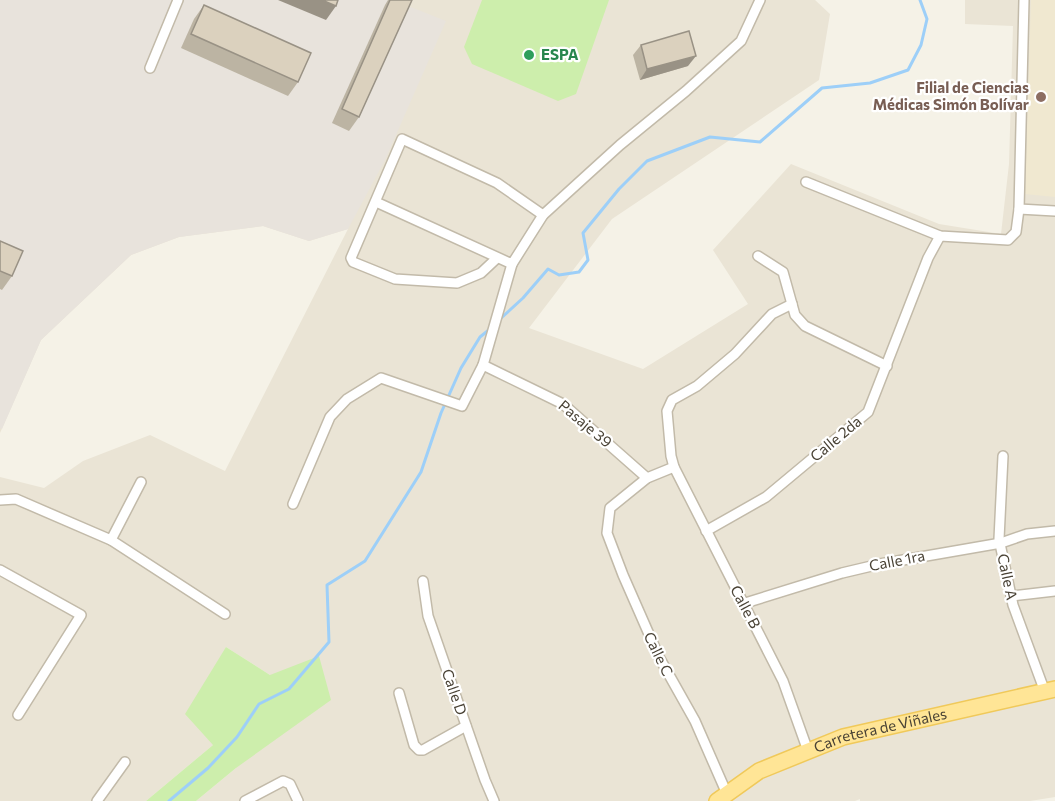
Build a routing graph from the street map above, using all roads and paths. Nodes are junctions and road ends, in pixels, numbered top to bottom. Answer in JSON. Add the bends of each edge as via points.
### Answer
{"nodes":[{"id":1,"x":178,"y":0,"type":"edge"},
{"id":2,"x":760,"y":0,"type":"edge"},
{"id":3,"x":1024,"y":0,"type":"edge"},
{"id":4,"x":150,"y":68,"type":"dead end"},
{"id":5,"x":806,"y":182,"type":"dead end"},
{"id":6,"x":376,"y":202,"type":"junction"},
{"id":7,"x":1019,"y":209,"type":"junction"},
{"id":8,"x":1055,"y":211,"type":"edge"},
{"id":9,"x":543,"y":215,"type":"junction"},
{"id":10,"x":940,"y":236,"type":"junction"},
{"id":11,"x":758,"y":256,"type":"dead end"},
{"id":12,"x":497,"y":258,"type":"junction"},
{"id":13,"x":512,"y":264,"type":"junction"},
{"id":14,"x":792,"y":304,"type":"junction"},
{"id":15,"x":483,"y":365,"type":"junction"},
{"id":16,"x":886,"y":366,"type":"junction"},
{"id":17,"x":1002,"y":456,"type":"dead end"},
{"id":18,"x":674,"y":467,"type":"junction"},
{"id":19,"x":647,"y":478,"type":"junction"},
{"id":20,"x":141,"y":482,"type":"dead end"},
{"id":21,"x":0,"y":500,"type":"edge"},
{"id":22,"x":293,"y":504,"type":"dead end"},
{"id":23,"x":706,"y":531,"type":"junction"},
{"id":24,"x":1055,"y":531,"type":"edge"},
{"id":25,"x":111,"y":540,"type":"junction"},
{"id":26,"x":1000,"y":543,"type":"junction"},
{"id":27,"x":0,"y":570,"type":"edge"},
{"id":28,"x":423,"y":581,"type":"dead end"},
{"id":29,"x":1055,"y":591,"type":"edge"},
{"id":30,"x":1011,"y":596,"type":"junction"},
{"id":31,"x":742,"y":604,"type":"junction"},
{"id":32,"x":225,"y":614,"type":"dead end"},
{"id":33,"x":1050,"y":691,"type":"edge"},
{"id":34,"x":399,"y":693,"type":"dead end"},
{"id":35,"x":18,"y":715,"type":"dead end"},
{"id":36,"x":466,"y":726,"type":"junction"},
{"id":37,"x":808,"y":751,"type":"junction"},
{"id":38,"x":125,"y":762,"type":"dead end"},
{"id":39,"x":722,"y":797,"type":"edge"},
{"id":40,"x":97,"y":801,"type":"edge"},
{"id":41,"x":245,"y":801,"type":"edge"},
{"id":42,"x":298,"y":801,"type":"edge"},
{"id":43,"x":494,"y":801,"type":"edge"}],
"edges":[{"from":1,"to":4,"type":"street"},
{"from":2,"to":9,"type":"street","via":[[741,41]]},
{"from":3,"to":7,"type":"street"},
{"from":5,"to":10,"type":"street"},
{"from":6,"to":9,"type":"street","via":[[402,139],[497,183]]},
{"from":6,"to":12,"type":"street"},
{"from":6,"to":12,"type":"street","via":[[351,258],[353,262],[395,279],[457,283],[481,273]]},
{"from":7,"to":8,"type":"street"},
{"from":7,"to":10,"type":"street","via":[[1016,232],[1008,240]]},
{"from":9,"to":13,"type":"street"},
{"from":10,"to":16,"type":"street","name":"Calle 2da"},
{"from":11,"to":14,"type":"street","via":[[783,272]]},
{"from":12,"to":13,"type":"street"},
{"from":13,"to":15,"type":"street"},
{"from":14,"to":16,"type":"street","via":[[795,315],[805,326]]},
{"from":14,"to":18,"type":"street","name":"Calle B","via":[[772,314],[735,354],[697,386],[672,400],[667,411]]},
{"from":15,"to":19,"type":"street","name":"Pasaje 39","via":[[563,404]]},
{"from":15,"to":22,"type":"street","via":[[462,406],[381,378],[347,399],[330,417]]},
{"from":16,"to":23,"type":"street","name":"Calle 2da","via":[[868,412],[765,497]]},
{"from":17,"to":26,"type":"street","name":"Calle A"},
{"from":18,"to":19,"type":"street"},
{"from":18,"to":23,"type":"street","name":"Calle B"},
{"from":19,"to":39,"type":"street","name":"Calle C","via":[[610,508],[607,532],[659,657],[695,721]]},
{"from":20,"to":25,"type":"street"},
{"from":21,"to":25,"type":"street","via":[[16,499]]},
{"from":23,"to":31,"type":"street","name":"Calle B"},
{"from":24,"to":26,"type":"street","name":"Calle 1ra"},
{"from":25,"to":32,"type":"street"},
{"from":26,"to":30,"type":"street","name":"Calle A"},
{"from":26,"to":31,"type":"street","name":"Calle 1ra","via":[[880,564]]},
{"from":27,"to":35,"type":"street","via":[[81,615]]},
{"from":28,"to":36,"type":"street","name":"Calle D","via":[[428,616]]},
{"from":29,"to":30,"type":"street"},
{"from":30,"to":33,"type":"street","name":"Calle A","via":[[1018,622]]},
{"from":31,"to":37,"type":"street","name":"Calle B","via":[[783,681]]},
{"from":33,"to":37,"type":"main road","name":"Carretera de Viñales","via":[[843,737]]},
{"from":34,"to":36,"type":"street","via":[[414,745],[419,750]]},
{"from":36,"to":43,"type":"street","name":"Calle D"},
{"from":37,"to":39,"type":"main road","name":"Carretera de Viñales","via":[[759,771]]},
{"from":38,"to":40,"type":"street"},
{"from":41,"to":42,"type":"street","via":[[283,782],[290,784]]}]}
